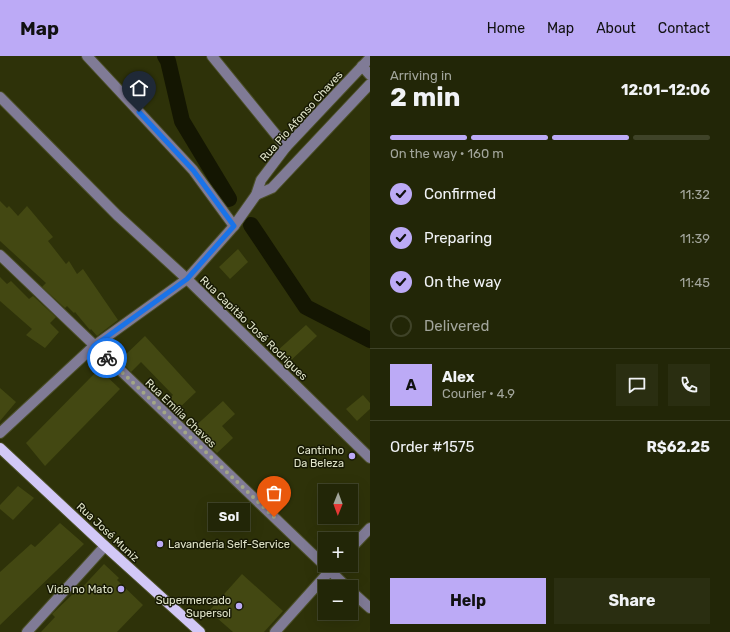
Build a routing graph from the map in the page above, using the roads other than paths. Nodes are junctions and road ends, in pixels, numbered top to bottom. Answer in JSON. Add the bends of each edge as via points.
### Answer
{"nodes":[{"id":1,"x":87,"y":56,"type":"edge"},
{"id":2,"x":212,"y":56,"type":"edge"},
{"id":3,"x":370,"y":58,"type":"edge"},
{"id":4,"x":362,"y":66,"type":"junction"},
{"id":5,"x":370,"y":74,"type":"edge"},
{"id":6,"x":370,"y":84,"type":"edge"},
{"id":7,"x":0,"y":97,"type":"edge"},
{"id":8,"x":286,"y":147,"type":"junction"},
{"id":9,"x":256,"y":195,"type":"junction"},
{"id":10,"x":234,"y":226,"type":"junction"},
{"id":11,"x":0,"y":255,"type":"edge"},
{"id":12,"x":187,"y":279,"type":"junction"},
{"id":13,"x":94,"y":346,"type":"junction"},
{"id":14,"x":0,"y":433,"type":"edge"},
{"id":15,"x":0,"y":448,"type":"edge"},
{"id":16,"x":370,"y":458,"type":"edge"},
{"id":17,"x":370,"y":528,"type":"edge"},
{"id":18,"x":358,"y":541,"type":"edge"},
{"id":19,"x":104,"y":546,"type":"junction"},
{"id":20,"x":318,"y":554,"type":"edge"},
{"id":21,"x":329,"y":572,"type":"edge"},
{"id":22,"x":358,"y":597,"type":"edge"},
{"id":23,"x":370,"y":608,"type":"edge"},
{"id":24,"x":27,"y":632,"type":"edge"},
{"id":25,"x":200,"y":632,"type":"edge"},
{"id":26,"x":275,"y":632,"type":"edge"}],
"edges":[{"from":1,"to":10,"type":"street","via":[[193,170]]},
{"from":2,"to":8,"type":"street"},
{"from":3,"to":4,"type":"street","name":"Rua Pio Afonso Chaves"},
{"from":4,"to":5,"type":"street"},
{"from":4,"to":8,"type":"street","name":"Rua Pio Afonso Chaves"},
{"from":6,"to":9,"type":"street","name":"Rua Pio Afonso Chaves","via":[[272,188]]},
{"from":7,"to":12,"type":"street","name":"Rua Capitão José Rodrigues","via":[[117,215]]},
{"from":8,"to":9,"type":"street","name":"Rua Pio Afonso Chaves","via":[[260,180]]},
{"from":9,"to":10,"type":"street","name":"Rua Pio Afonso Chaves"},
{"from":10,"to":12,"type":"street","name":"Rua Pio Afonso Chaves"},
{"from":11,"to":13,"type":"street","name":"Rua Emília Chaves"},
{"from":12,"to":13,"type":"street","name":"Rua Pio Afonso Chaves"},
{"from":12,"to":16,"type":"street","name":"Rua Capitão José Rodrigues"},
{"from":13,"to":14,"type":"street","name":"Rua Pio Afonso Chaves"},
{"from":13,"to":20,"type":"street","name":"Rua Emília Chaves"},
{"from":15,"to":19,"type":"main road","name":"Rua José Muniz"},
{"from":17,"to":18,"type":"street"},
{"from":19,"to":24,"type":"street"},
{"from":19,"to":25,"type":"main road","name":"Rua José Muniz"},
{"from":21,"to":26,"type":"street"},
{"from":22,"to":23,"type":"street"}]}
